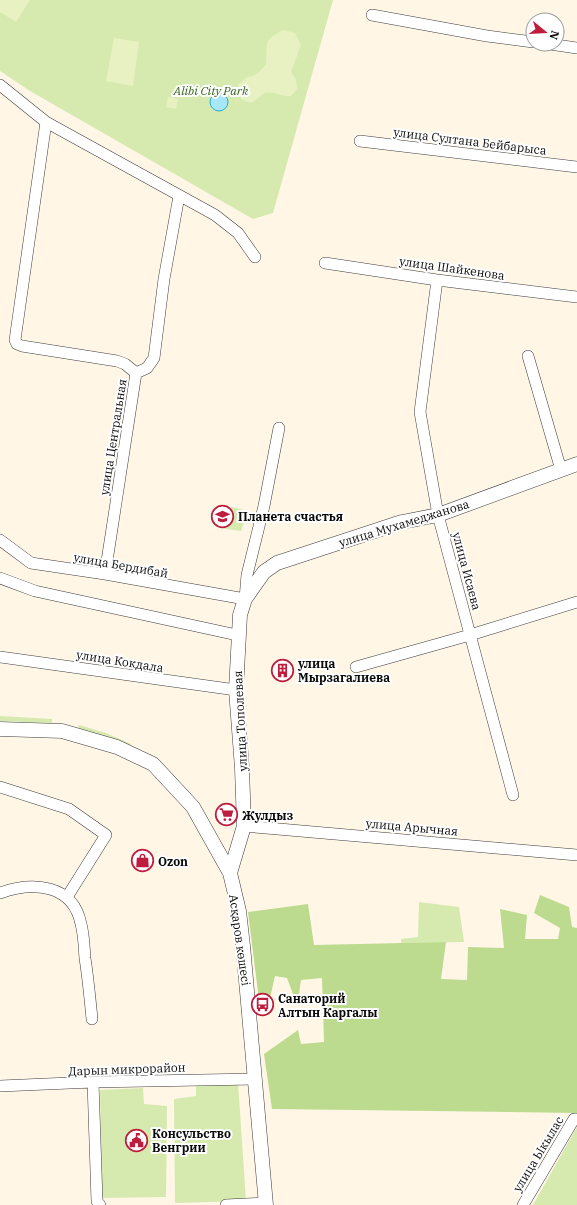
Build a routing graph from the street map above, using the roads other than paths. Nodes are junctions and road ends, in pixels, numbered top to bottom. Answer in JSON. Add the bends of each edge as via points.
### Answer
{"nodes":[{"id":1,"x":372,"y":15,"type":"dead end"},
{"id":2,"x":525,"y":41,"type":"edge"},
{"id":3,"x":565,"y":46,"type":"edge"},
{"id":4,"x":577,"y":48,"type":"edge"},
{"id":5,"x":0,"y":86,"type":"edge"},
{"id":6,"x":46,"y":122,"type":"junction"},
{"id":7,"x":360,"y":141,"type":"dead end"},
{"id":8,"x":577,"y":168,"type":"edge"},
{"id":9,"x":179,"y":196,"type":"junction"},
{"id":10,"x":255,"y":257,"type":"dead end"},
{"id":11,"x":325,"y":263,"type":"dead end"},
{"id":12,"x":437,"y":280,"type":"junction"},
{"id":13,"x":577,"y":297,"type":"edge"},
{"id":14,"x":528,"y":356,"type":"dead end"},
{"id":15,"x":136,"y":373,"type":"junction"},
{"id":16,"x":279,"y":428,"type":"dead end"},
{"id":17,"x":577,"y":464,"type":"edge"},
{"id":18,"x":561,"y":470,"type":"junction"},
{"id":19,"x":438,"y":515,"type":"junction"},
{"id":20,"x":0,"y":540,"type":"edge"},
{"id":21,"x":105,"y":574,"type":"junction"},
{"id":22,"x":0,"y":578,"type":"edge"},
{"id":23,"x":245,"y":599,"type":"junction"},
{"id":24,"x":577,"y":602,"type":"edge"},
{"id":25,"x":237,"y":635,"type":"junction"},
{"id":26,"x":470,"y":635,"type":"junction"},
{"id":27,"x":0,"y":657,"type":"edge"},
{"id":28,"x":356,"y":666,"type":"dead end"},
{"id":29,"x":236,"y":690,"type":"junction"},
{"id":30,"x":0,"y":729,"type":"edge"},
{"id":31,"x":0,"y":787,"type":"edge"},
{"id":32,"x":513,"y":795,"type":"dead end"},
{"id":33,"x":244,"y":826,"type":"junction"},
{"id":34,"x":577,"y":854,"type":"edge"},
{"id":35,"x":230,"y":873,"type":"junction"},
{"id":36,"x":0,"y":893,"type":"edge"},
{"id":37,"x":67,"y":897,"type":"junction"},
{"id":38,"x":92,"y":1019,"type":"dead end"},
{"id":39,"x":255,"y":1079,"type":"junction"},
{"id":40,"x":93,"y":1082,"type":"junction"},
{"id":41,"x":0,"y":1086,"type":"edge"},
{"id":42,"x":577,"y":1119,"type":"edge"},
{"id":43,"x":266,"y":1204,"type":"edge"},
{"id":44,"x":100,"y":1205,"type":"edge"},
{"id":45,"x":226,"y":1205,"type":"edge"},
{"id":46,"x":524,"y":1205,"type":"edge"}],
"edges":[{"from":1,"to":2,"type":"street"},
{"from":3,"to":4,"type":"street"},
{"from":5,"to":6,"type":"street"},
{"from":6,"to":9,"type":"street"},
{"from":6,"to":15,"type":"street","via":[[15,340],[22,346],[117,361]]},
{"from":7,"to":8,"type":"street","name":"улица Султана Бейбарыса"},
{"from":9,"to":10,"type":"street","via":[[215,215],[238,233]]},
{"from":9,"to":15,"type":"street","name":"улица Центральная","via":[[164,278],[154,358],[147,368]]},
{"from":11,"to":12,"type":"street","name":"улица Шайкенова"},
{"from":12,"to":13,"type":"street","name":"улица Шайкенова"},
{"from":12,"to":19,"type":"street","name":"улица Исаева","via":[[420,412]]},
{"from":14,"to":18,"type":"street"},
{"from":15,"to":21,"type":"street","name":"улица Центральная"},
{"from":16,"to":23,"type":"street","name":"улица Тополевая","via":[[247,575]]},
{"from":17,"to":18,"type":"street","name":"улица Мухамеджанова"},
{"from":18,"to":19,"type":"street","name":"улица Мухамеджанова"},
{"from":19,"to":23,"type":"street","name":"улица Мухамеджанова","via":[[402,522],[277,563],[264,572]]},
{"from":19,"to":26,"type":"street","name":"улица Исаева"},
{"from":20,"to":21,"type":"street","name":"улица Бердибай","via":[[31,563]]},
{"from":21,"to":23,"type":"street","name":"улица Бердибай"},
{"from":22,"to":25,"type":"street","via":[[35,591]]},
{"from":23,"to":25,"type":"street","name":"улица Тополевая"},
{"from":24,"to":26,"type":"street"},
{"from":25,"to":29,"type":"street","name":"улица Тополевая"},
{"from":26,"to":28,"type":"street"},
{"from":26,"to":32,"type":"street","name":"улица Исаева"},
{"from":27,"to":29,"type":"street","name":"улица Кокдала"},
{"from":29,"to":33,"type":"street","name":"улица Тополевая"},
{"from":30,"to":35,"type":"street","name":"Асқаров көшесі","via":[[62,731],[116,747],[153,764],[193,807]]},
{"from":31,"to":37,"type":"street","via":[[69,809],[106,835]]},
{"from":33,"to":34,"type":"street","name":"улица Арычная"},
{"from":33,"to":35,"type":"street","name":"улица Тополевая"},
{"from":35,"to":39,"type":"street","name":"Асқаров көшесі","via":[[244,946]]},
{"from":36,"to":37,"type":"street","via":[[30,886],[47,888]]},
{"from":37,"to":38,"type":"street","via":[[81,923]]},
{"from":39,"to":40,"type":"street","name":"Дарын микрорайон"},
{"from":39,"to":43,"type":"street","name":"Асқаров көшесі"},
{"from":40,"to":41,"type":"street","name":"Дарын микрорайон"},
{"from":40,"to":44,"type":"street","via":[[96,1200]]},
{"from":42,"to":46,"type":"street","name":"улица Ыкылас","via":[[574,1119]]},
{"from":43,"to":45,"type":"street"}]}
